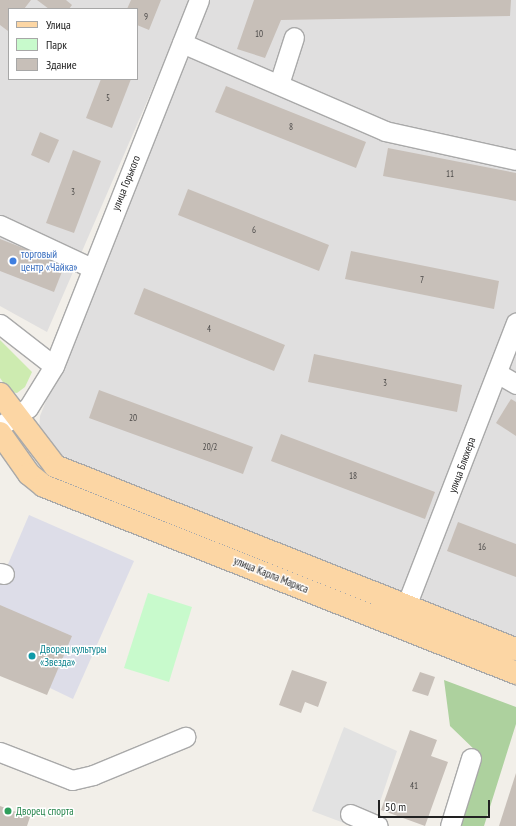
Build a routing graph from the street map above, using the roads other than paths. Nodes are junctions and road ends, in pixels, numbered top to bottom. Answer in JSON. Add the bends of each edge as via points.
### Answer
{"nodes":[{"id":1,"x":199,"y":0,"type":"edge"},
{"id":2,"x":294,"y":37,"type":"dead end"},
{"id":3,"x":182,"y":43,"type":"junction"},
{"id":4,"x":279,"y":84,"type":"junction"},
{"id":5,"x":516,"y":160,"type":"edge"},
{"id":6,"x":0,"y":225,"type":"edge"},
{"id":7,"x":92,"y":268,"type":"junction"},
{"id":8,"x":516,"y":323,"type":"edge"},
{"id":9,"x":0,"y":324,"type":"edge"},
{"id":10,"x":54,"y":366,"type":"junction"},
{"id":11,"x":497,"y":373,"type":"junction"},
{"id":12,"x":516,"y":384,"type":"edge"},
{"id":13,"x":0,"y":394,"type":"edge"},
{"id":14,"x":8,"y":422,"type":"edge"},
{"id":15,"x":0,"y":433,"type":"edge"},
{"id":16,"x":406,"y":606,"type":"junction"},
{"id":17,"x":516,"y":649,"type":"edge"},
{"id":18,"x":516,"y":673,"type":"edge"},
{"id":19,"x":185,"y":737,"type":"dead end"},
{"id":20,"x":0,"y":752,"type":"edge"},
{"id":21,"x":471,"y":758,"type":"dead end"},
{"id":22,"x":350,"y":814,"type":"dead end"},
{"id":23,"x":378,"y":826,"type":"edge"},
{"id":24,"x":450,"y":826,"type":"edge"}],
"edges":[{"from":1,"to":3,"type":"street","name":"улица Горького"},
{"from":2,"to":4,"type":"street"},
{"from":3,"to":4,"type":"street"},
{"from":3,"to":7,"type":"street","name":"улица Горького"},
{"from":4,"to":5,"type":"street","via":[[386,130]]},
{"from":6,"to":7,"type":"street"},
{"from":7,"to":10,"type":"street","name":"улица Горького"},
{"from":8,"to":11,"type":"street","name":"улица Блюхера"},
{"from":9,"to":10,"type":"street"},
{"from":10,"to":14,"type":"street","name":"улица Горького","via":[[28,408]]},
{"from":11,"to":12,"type":"street"},
{"from":11,"to":16,"type":"street","name":"улица Блюхера"},
{"from":13,"to":14,"type":"main road"},
{"from":14,"to":16,"type":"main road","name":"улица Карла Маркса","via":[[55,466]]},
{"from":15,"to":18,"type":"main road","name":"улица Карла Маркса","via":[[29,474],[44,486]]},
{"from":16,"to":17,"type":"main road","name":"улица Карла Маркса"},
{"from":19,"to":20,"type":"street","via":[[93,775],[72,780]]},
{"from":21,"to":24,"type":"street"},
{"from":22,"to":23,"type":"street"}]}
